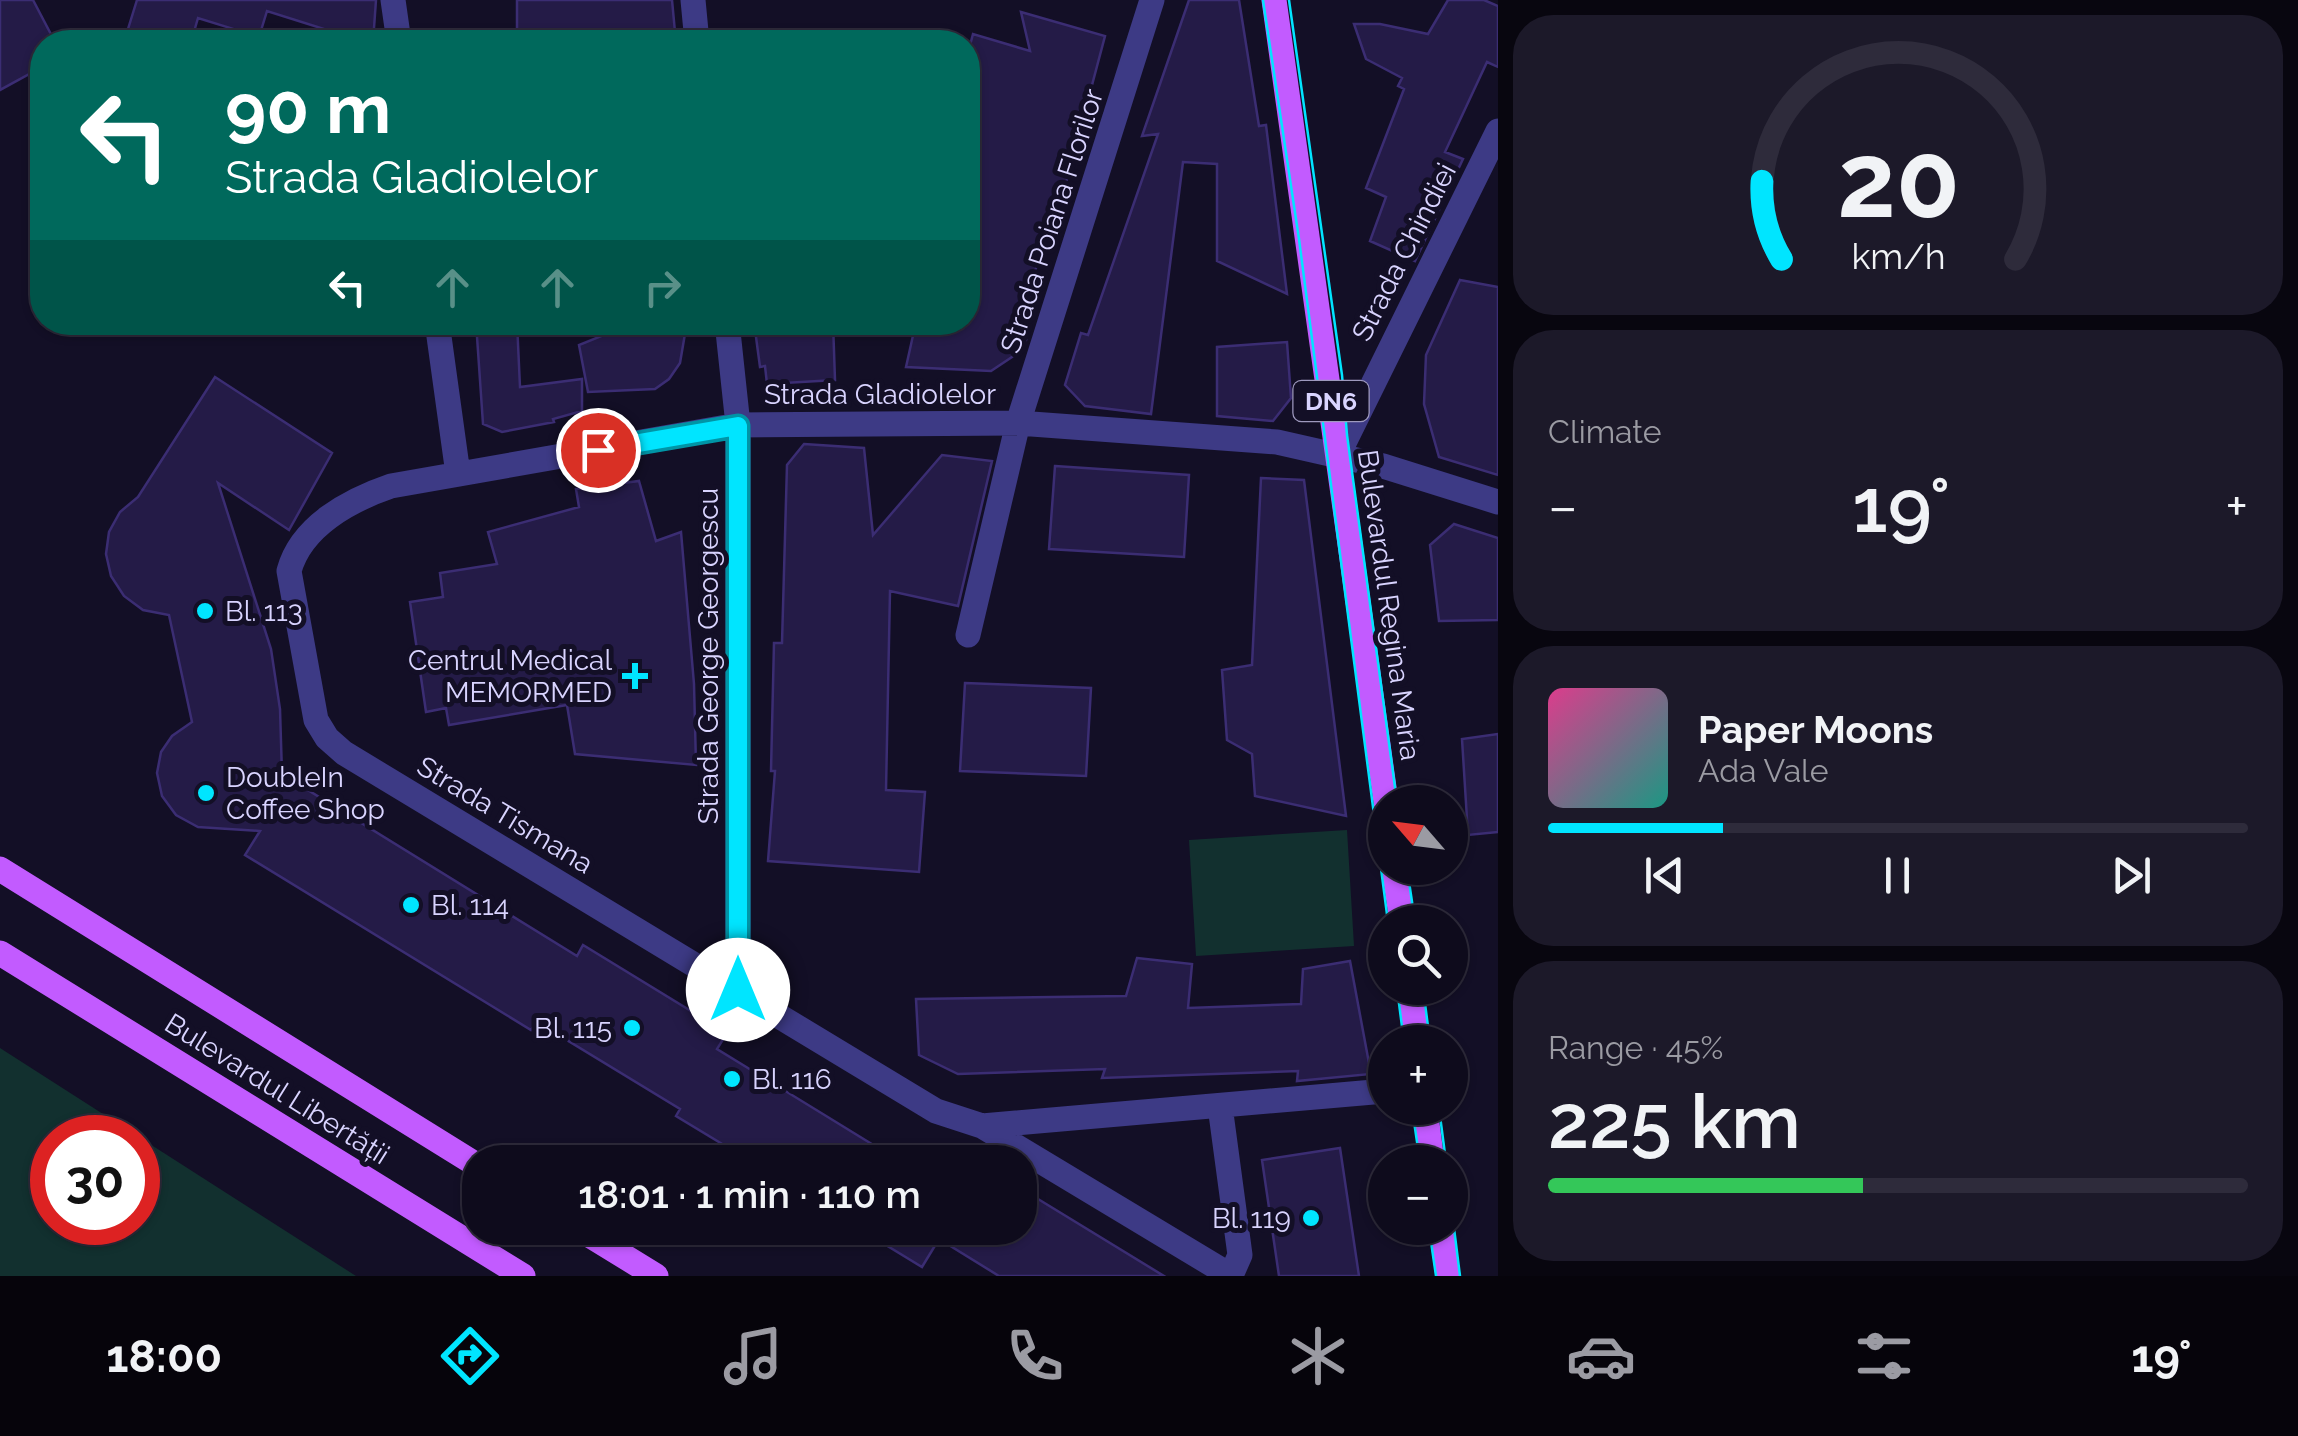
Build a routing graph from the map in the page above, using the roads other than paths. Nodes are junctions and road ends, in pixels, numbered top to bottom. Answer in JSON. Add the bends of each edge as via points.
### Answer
{"nodes":[{"id":1,"x":393,"y":0,"type":"edge"},
{"id":2,"x":693,"y":0,"type":"edge"},
{"id":3,"x":1152,"y":0,"type":"edge"},
{"id":4,"x":1274,"y":0,"type":"edge"},
{"id":5,"x":397,"y":30,"type":"edge"},
{"id":6,"x":697,"y":30,"type":"edge"},
{"id":7,"x":1498,"y":131,"type":"edge"},
{"id":8,"x":439,"y":335,"type":"edge"},
{"id":9,"x":728,"y":335,"type":"edge"},
{"id":10,"x":1018,"y":423,"type":"junction"},
{"id":11,"x":738,"y":426,"type":"junction"},
{"id":12,"x":1338,"y":455,"type":"junction"},
{"id":13,"x":458,"y":474,"type":"junction"},
{"id":14,"x":1498,"y":502,"type":"edge"},
{"id":15,"x":968,"y":635,"type":"dead end"},
{"id":16,"x":1384,"y":785,"type":"edge"},
{"id":17,"x":0,"y":869,"type":"edge"},
{"id":18,"x":0,"y":953,"type":"edge"},
{"id":19,"x":738,"y":990,"type":"junction"},
{"id":20,"x":1368,"y":1093,"type":"edge"},
{"id":21,"x":1220,"y":1106,"type":"junction"},
{"id":22,"x":982,"y":1126,"type":"junction"},
{"id":23,"x":462,"y":1156,"type":"edge"},
{"id":24,"x":606,"y":1245,"type":"edge"},
{"id":25,"x":1443,"y":1245,"type":"edge"},
{"id":26,"x":523,"y":1276,"type":"edge"},
{"id":27,"x":656,"y":1276,"type":"edge"},
{"id":28,"x":1448,"y":1276,"type":"edge"}],
"edges":[{"from":1,"to":5,"type":"street"},
{"from":2,"to":6,"type":"street"},
{"from":3,"to":10,"type":"street","name":"Strada Poiana Florilor"},
{"from":4,"to":12,"type":"main road","name":"Bulevardul Regina Maria","number":"DN6"},
{"from":7,"to":12,"type":"street","name":"Strada Chindiei"},
{"from":8,"to":13,"type":"street"},
{"from":9,"to":11,"type":"street","name":"Strada George Georgescu"},
{"from":10,"to":11,"type":"street","name":"Strada Gladiolelor"},
{"from":10,"to":12,"type":"street","name":"Strada Gladiolelor","via":[[1277,442]]},
{"from":10,"to":15,"type":"street","name":"Strada Poiana Florilor"},
{"from":11,"to":13,"type":"street","name":"Strada Gladiolelor"},
{"from":11,"to":19,"type":"street","name":"Strada George Georgescu"},
{"from":12,"to":14,"type":"street","name":"Strada Gladiolelor"},
{"from":12,"to":16,"type":"main road","name":"Bulevardul Regina Maria","number":"DN6"},
{"from":13,"to":19,"type":"street","name":"Strada Tismana","via":[[376,492],[315,527],[297,549],[290,587],[316,720],[344,753]]},
{"from":17,"to":23,"type":"main road","name":"Bulevardul Libertății"},
{"from":18,"to":26,"type":"main road","name":"Bulevardul Libertății"},
{"from":19,"to":22,"type":"street","name":"Strada Tismana","via":[[918,1102]]},
{"from":20,"to":21,"type":"street","name":"Strada Tismana"},
{"from":21,"to":22,"type":"street","name":"Strada Tismana"},
{"from":21,"to":22,"type":"street","name":"Strada Tismana","via":[[1240,1256],[1232,1273]]},
{"from":24,"to":27,"type":"main road"},
{"from":25,"to":28,"type":"main road"}]}
